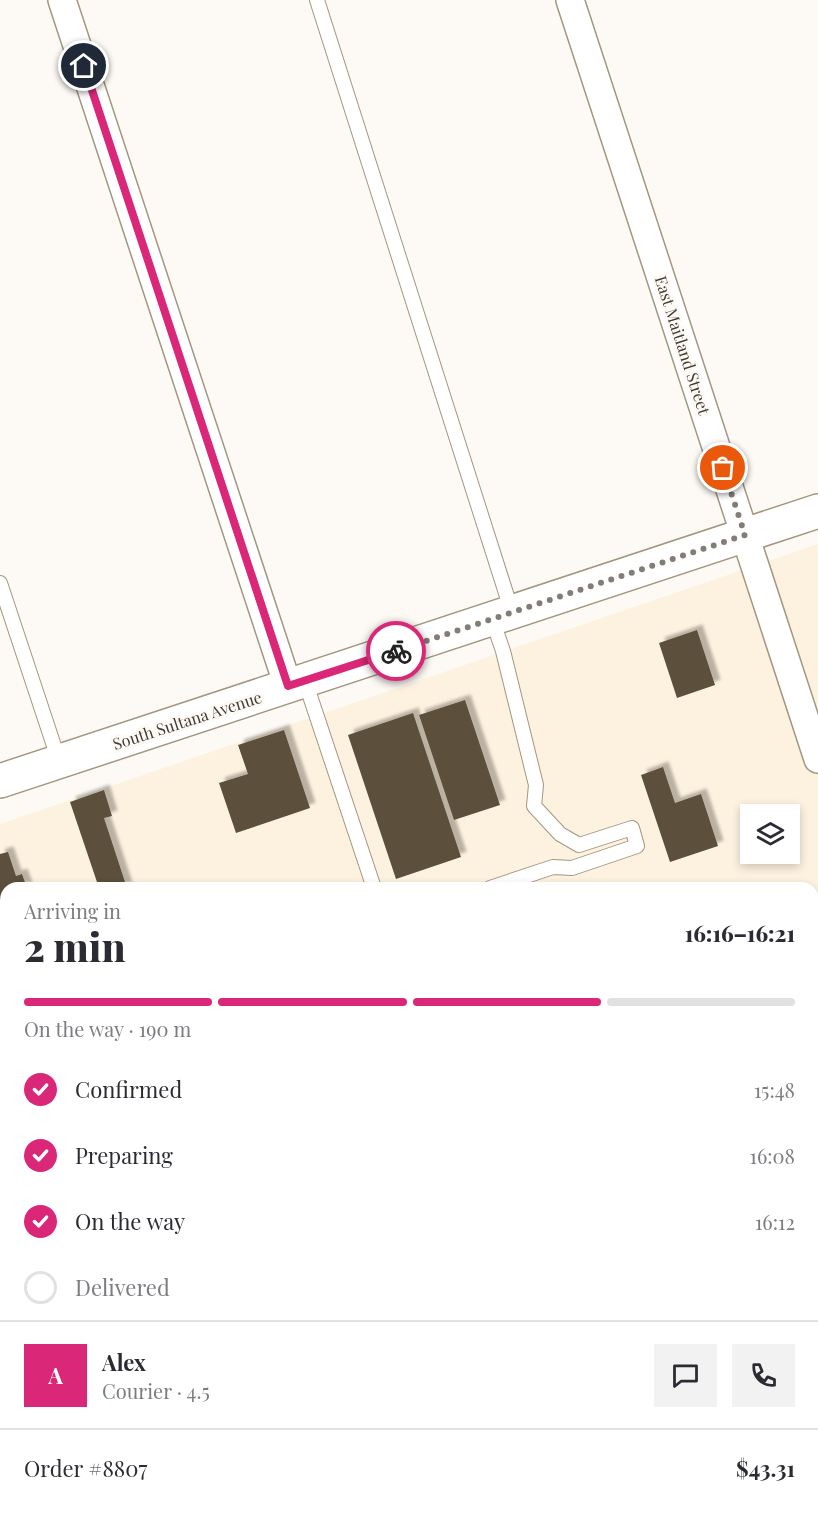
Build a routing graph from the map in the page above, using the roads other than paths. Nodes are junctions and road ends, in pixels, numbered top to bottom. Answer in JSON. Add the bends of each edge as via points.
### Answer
{"nodes":[{"id":1,"x":62,"y":0,"type":"edge"},
{"id":2,"x":317,"y":0,"type":"edge"},
{"id":3,"x":570,"y":0,"type":"edge"},
{"id":4,"x":818,"y":511,"type":"edge"},
{"id":5,"x":745,"y":535,"type":"junction"},
{"id":6,"x":0,"y":583,"type":"edge"},
{"id":7,"x":502,"y":615,"type":"junction"},
{"id":8,"x":297,"y":684,"type":"junction"},
{"id":9,"x":818,"y":759,"type":"edge"},
{"id":10,"x":59,"y":761,"type":"junction"},
{"id":11,"x":0,"y":781,"type":"edge"},
{"id":12,"x":372,"y":882,"type":"edge"},
{"id":13,"x":508,"y":882,"type":"edge"}],
"edges":[{"from":1,"to":8,"type":"street"},
{"from":2,"to":7,"type":"lane"},
{"from":3,"to":5,"type":"street","name":"East Maitland Street"},
{"from":4,"to":5,"type":"street","name":"South Sultana Avenue"},
{"from":5,"to":7,"type":"street","name":"South Sultana Avenue"},
{"from":5,"to":9,"type":"street","name":"East Maitland Street"},
{"from":6,"to":10,"type":"lane"},
{"from":7,"to":8,"type":"street","name":"South Sultana Avenue"},
{"from":7,"to":13,"type":"lane","via":[[503,651],[536,785],[534,806],[560,834],[579,845],[632,828],[638,846],[572,868],[553,867]]},
{"from":8,"to":10,"type":"street","name":"South Sultana Avenue"},
{"from":8,"to":12,"type":"lane"},
{"from":10,"to":11,"type":"street","name":"South Sultana Avenue"}]}
